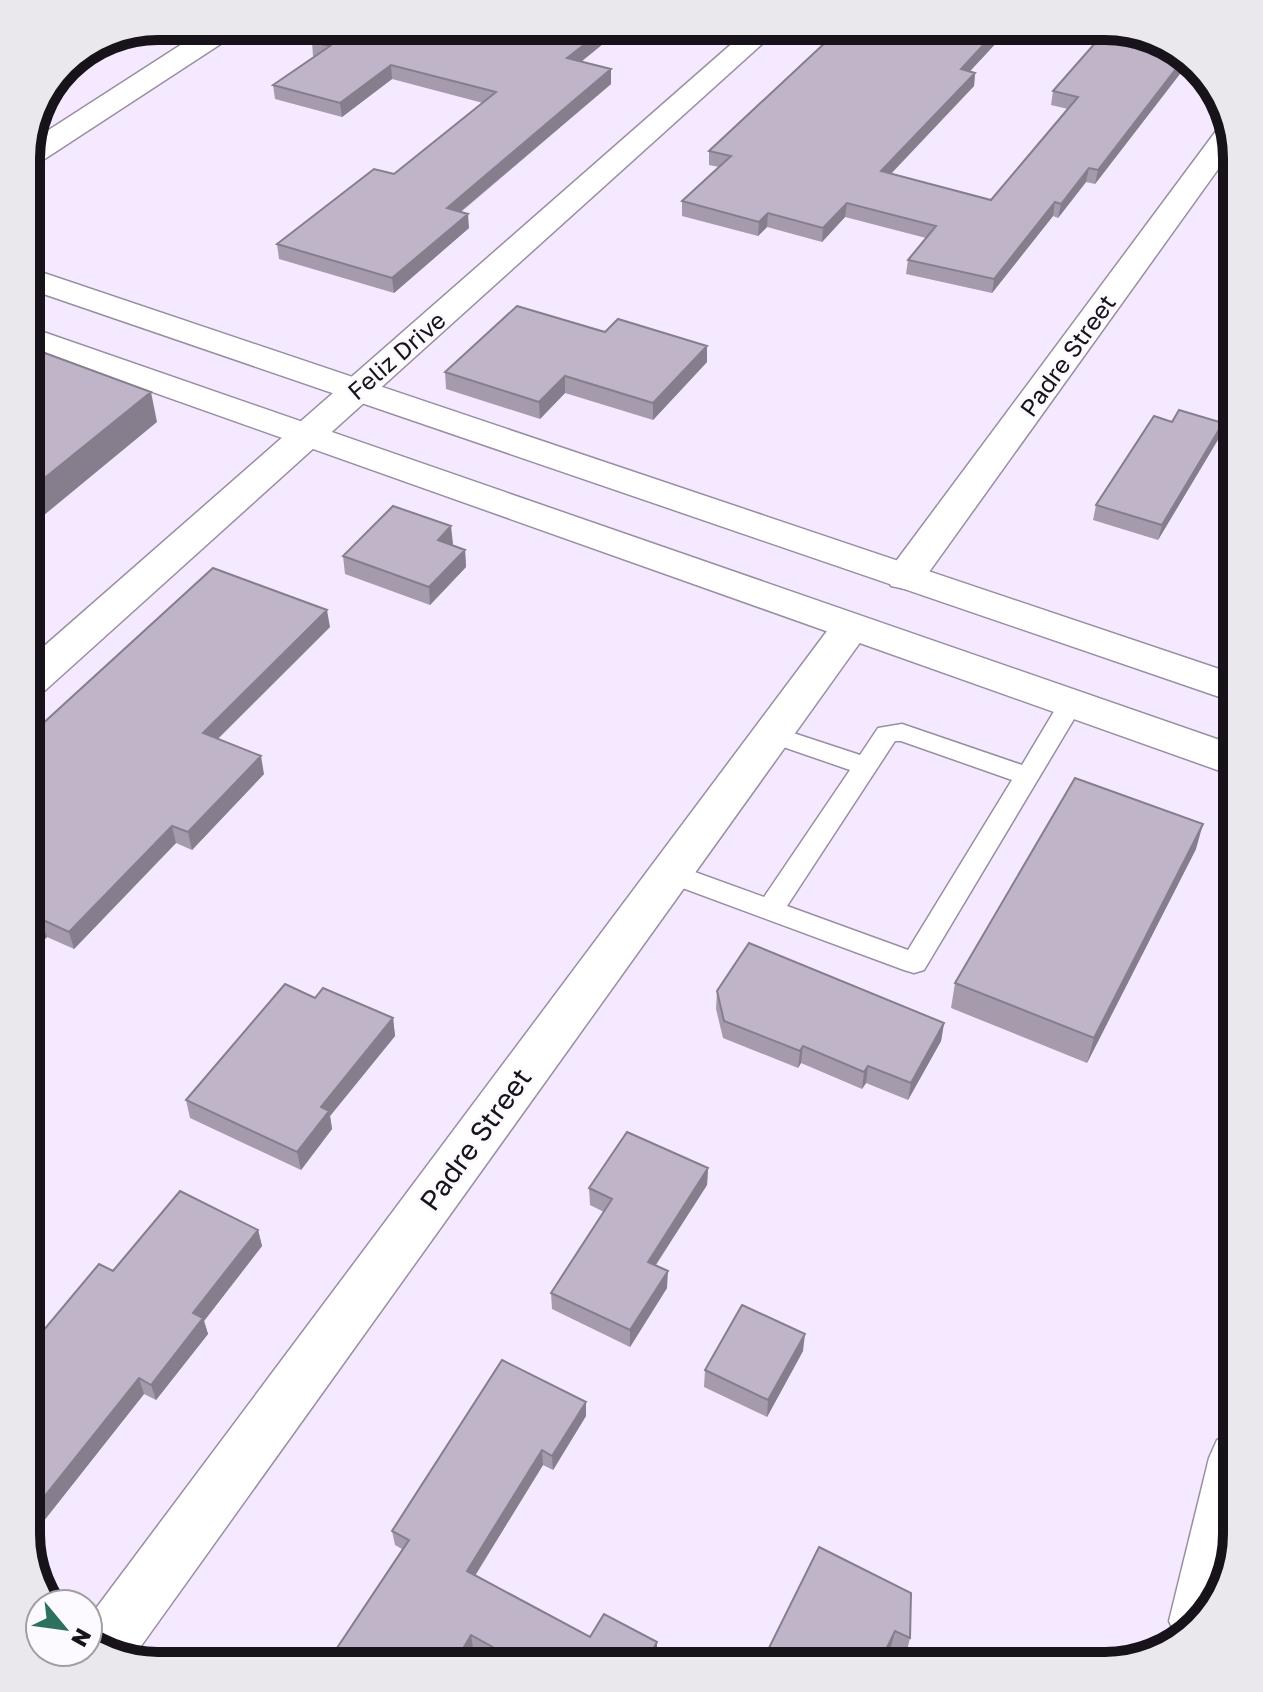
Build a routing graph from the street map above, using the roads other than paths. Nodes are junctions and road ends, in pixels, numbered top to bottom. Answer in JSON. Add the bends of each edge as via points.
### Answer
{"nodes":[{"id":1,"x":207,"y":40,"type":"edge"},
{"id":2,"x":752,"y":40,"type":"edge"},
{"id":3,"x":1222,"y":143,"type":"edge"},
{"id":4,"x":40,"y":149,"type":"edge"},
{"id":5,"x":40,"y":282,"type":"edge"},
{"id":6,"x":40,"y":341,"type":"edge"},
{"id":7,"x":356,"y":390,"type":"junction"},
{"id":8,"x":305,"y":435,"type":"junction"},
{"id":9,"x":905,"y":577,"type":"junction"},
{"id":10,"x":850,"y":628,"type":"junction"},
{"id":11,"x":40,"y":672,"type":"edge"},
{"id":12,"x":1223,"y":684,"type":"edge"},
{"id":13,"x":1071,"y":704,"type":"junction"},
{"id":14,"x":772,"y":734,"type":"junction"},
{"id":15,"x":1223,"y":757,"type":"edge"},
{"id":16,"x":865,"y":766,"type":"junction"},
{"id":17,"x":1027,"y":776,"type":"junction"},
{"id":18,"x":670,"y":873,"type":"junction"},
{"id":19,"x":770,"y":910,"type":"junction"},
{"id":20,"x":1223,"y":1518,"type":"edge"},
{"id":21,"x":1205,"y":1596,"type":"edge"},
{"id":22,"x":108,"y":1641,"type":"edge"}],
"edges":[{"from":1,"to":4,"type":"main road"},
{"from":2,"to":7,"type":"main road","name":"Feliz Drive"},
{"from":3,"to":9,"type":"main road","name":"Padre Street"},
{"from":5,"to":7,"type":"main road"},
{"from":6,"to":8,"type":"main road"},
{"from":7,"to":8,"type":"main road","name":"Feliz Drive"},
{"from":7,"to":9,"type":"main road"},
{"from":8,"to":10,"type":"main road"},
{"from":8,"to":11,"type":"main road","name":"Feliz Drive"},
{"from":9,"to":12,"type":"main road"},
{"from":10,"to":13,"type":"main road"},
{"from":10,"to":14,"type":"main road","name":"Padre Street"},
{"from":13,"to":15,"type":"main road"},
{"from":13,"to":17,"type":"lane"},
{"from":14,"to":16,"type":"lane"},
{"from":14,"to":18,"type":"main road","name":"Padre Street"},
{"from":16,"to":17,"type":"lane","via":[[887,734],[902,732]]},
{"from":16,"to":19,"type":"lane"},
{"from":17,"to":19,"type":"lane","via":[[914,963]]},
{"from":18,"to":19,"type":"lane"},
{"from":18,"to":22,"type":"main road","name":"Padre Street"},
{"from":20,"to":21,"type":"main road"}]}
